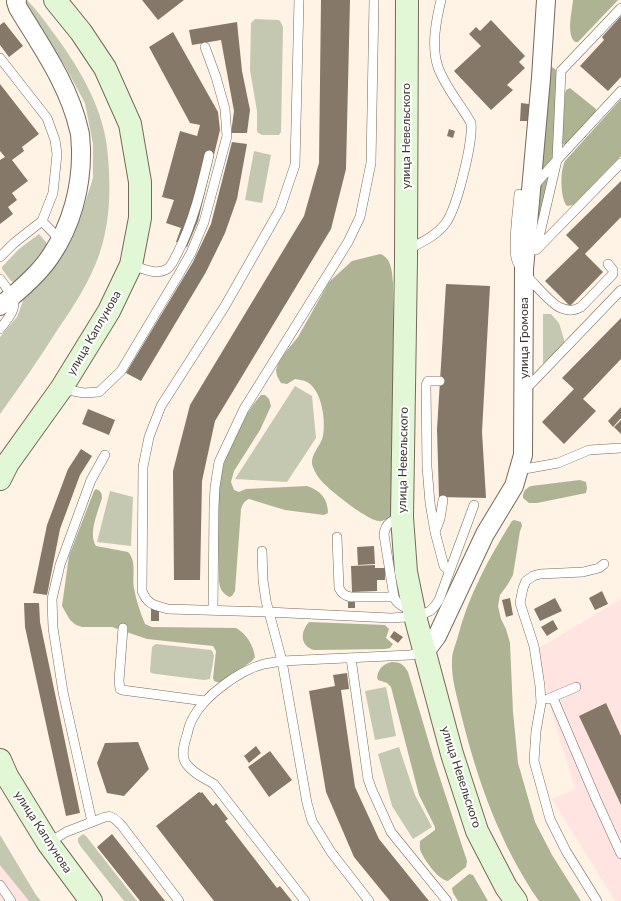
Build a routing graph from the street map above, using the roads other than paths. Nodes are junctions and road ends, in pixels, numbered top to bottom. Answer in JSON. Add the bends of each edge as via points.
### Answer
{"nodes":[{"id":1,"x":55,"y":0,"type":"edge"},
{"id":2,"x":299,"y":0,"type":"edge"},
{"id":3,"x":374,"y":0,"type":"edge"},
{"id":4,"x":407,"y":0,"type":"edge"},
{"id":5,"x":440,"y":0,"type":"edge"},
{"id":6,"x":546,"y":0,"type":"edge"},
{"id":7,"x":13,"y":1,"type":"edge"},
{"id":8,"x":621,"y":8,"type":"edge"},
{"id":9,"x":205,"y":47,"type":"dead end"},
{"id":10,"x":0,"y":58,"type":"edge"},
{"id":11,"x":621,"y":91,"type":"edge"},
{"id":12,"x":209,"y":155,"type":"dead end"},
{"id":13,"x":557,"y":160,"type":"junction"},
{"id":14,"x":621,"y":163,"type":"edge"},
{"id":15,"x":525,"y":191,"type":"junction"},
{"id":16,"x":42,"y":221,"type":"junction"},
{"id":17,"x":60,"y":240,"type":"junction"},
{"id":18,"x":406,"y":250,"type":"junction"},
{"id":19,"x":536,"y":250,"type":"junction"},
{"id":20,"x":0,"y":257,"type":"edge"},
{"id":21,"x":608,"y":264,"type":"dead end"},
{"id":22,"x":131,"y":265,"type":"junction"},
{"id":23,"x":524,"y":271,"type":"junction"},
{"id":24,"x":0,"y":279,"type":"edge"},
{"id":25,"x":621,"y":290,"type":"edge"},
{"id":26,"x":6,"y":301,"type":"edge"},
{"id":27,"x":0,"y":329,"type":"edge"},
{"id":28,"x":440,"y":382,"type":"dead end"},
{"id":29,"x":60,"y":389,"type":"junction"},
{"id":30,"x":524,"y":391,"type":"junction"},
{"id":31,"x":621,"y":448,"type":"edge"},
{"id":32,"x":105,"y":455,"type":"dead end"},
{"id":33,"x":3,"y":468,"type":"edge"},
{"id":34,"x":519,"y":470,"type":"junction"},
{"id":35,"x":443,"y":500,"type":"dead end"},
{"id":36,"x":474,"y":505,"type":"dead end"},
{"id":37,"x":402,"y":517,"type":"junction"},
{"id":38,"x":435,"y":532,"type":"junction"},
{"id":39,"x":337,"y":537,"type":"dead end"},
{"id":40,"x":262,"y":551,"type":"dead end"},
{"id":41,"x":604,"y":564,"type":"dead end"},
{"id":42,"x":449,"y":571,"type":"junction"},
{"id":43,"x":394,"y":597,"type":"junction"},
{"id":44,"x":213,"y":610,"type":"junction"},
{"id":45,"x":268,"y":612,"type":"junction"},
{"id":46,"x":415,"y":613,"type":"junction"},
{"id":47,"x":123,"y":628,"type":"dead end"},
{"id":48,"x":425,"y":652,"type":"junction"},
{"id":49,"x":351,"y":658,"type":"junction"},
{"id":50,"x":282,"y":661,"type":"junction"},
{"id":51,"x":576,"y":688,"type":"dead end"},
{"id":52,"x":553,"y":698,"type":"junction"},
{"id":53,"x":205,"y":701,"type":"junction"},
{"id":54,"x":541,"y":703,"type":"junction"},
{"id":55,"x":0,"y":760,"type":"edge"},
{"id":56,"x":92,"y":822,"type":"junction"},
{"id":57,"x":48,"y":843,"type":"junction"},
{"id":58,"x":621,"y":854,"type":"edge"},
{"id":59,"x":0,"y":885,"type":"edge"},
{"id":60,"x":6,"y":899,"type":"edge"},
{"id":61,"x":91,"y":901,"type":"edge"},
{"id":62,"x":178,"y":901,"type":"edge"},
{"id":63,"x":305,"y":901,"type":"edge"},
{"id":64,"x":369,"y":901,"type":"edge"},
{"id":65,"x":447,"y":901,"type":"edge"},
{"id":66,"x":516,"y":901,"type":"edge"},
{"id":67,"x":597,"y":901,"type":"edge"}],
"edges":[{"from":1,"to":22,"type":"main road","name":"улица Каплунова","via":[[82,32],[105,68],[130,124],[140,182],[140,218]]},
{"from":2,"to":44,"type":"lane","via":[[295,165],[280,209],[225,306],[161,406],[149,437],[143,467],[142,591],[146,600],[168,609]]},
{"from":3,"to":44,"type":"lane","via":[[370,163],[360,217],[348,242],[244,409],[219,462],[214,507]]},
{"from":4,"to":18,"type":"main road","name":"улица Невельского"},
{"from":5,"to":18,"type":"lane","via":[[434,50],[438,68],[471,123],[472,131],[454,211],[445,225],[433,236]]},
{"from":6,"to":15,"type":"street","name":"улица Громова","via":[[541,78]]},
{"from":7,"to":17,"type":"street","via":[[55,70],[74,110],[80,131],[79,186],[73,212]]},
{"from":8,"to":13,"type":"lane","via":[[561,71]]},
{"from":9,"to":29,"type":"lane","via":[[225,109],[227,136],[204,222],[180,274],[121,371],[99,392]]},
{"from":10,"to":16,"type":"lane","via":[[47,118],[55,140],[57,154],[53,192]]},
{"from":11,"to":13,"type":"lane"},
{"from":12,"to":22,"type":"lane","via":[[191,220],[172,263],[166,270],[154,272]]},
{"from":13,"to":15,"type":"lane"},
{"from":13,"to":19,"type":"lane"},
{"from":14,"to":19,"type":"lane"},
{"from":15,"to":23,"type":"street","name":"улица Громова"},
{"from":16,"to":17,"type":"lane"},
{"from":16,"to":20,"type":"lane"},
{"from":17,"to":26,"type":"street","via":[[50,257],[28,282]]},
{"from":18,"to":37,"type":"main road","name":"улица Невельского"},
{"from":19,"to":23,"type":"lane"},
{"from":21,"to":23,"type":"lane","via":[[613,270],[612,274],[581,307],[574,311],[558,307]]},
{"from":22,"to":29,"type":"main road","name":"улица Каплунова","via":[[109,311]]},
{"from":23,"to":30,"type":"street","name":"улица Громова"},
{"from":24,"to":26,"type":"lane"},
{"from":25,"to":30,"type":"lane"},
{"from":26,"to":27,"type":"lane","via":[[14,307]]},
{"from":28,"to":38,"type":"lane","via":[[428,381],[426,385],[427,467]]},
{"from":29,"to":33,"type":"main road","name":"улица Каплунова"},
{"from":30,"to":34,"type":"street","name":"улица Громова","via":[[523,455]]},
{"from":31,"to":34,"type":"lane","via":[[589,450],[558,463]]},
{"from":32,"to":56,"type":"lane","via":[[91,480],[60,565],[52,600],[53,628],[63,692]]},
{"from":34,"to":48,"type":"street","name":"улица Громова","via":[[514,486],[485,534],[437,636]]},
{"from":35,"to":38,"type":"lane"},
{"from":36,"to":42,"type":"lane"},
{"from":37,"to":43,"type":"lane","via":[[390,521],[384,530]]},
{"from":37,"to":46,"type":"main road","name":"улица Невельского","via":[[406,572]]},
{"from":38,"to":42,"type":"lane","via":[[444,566]]},
{"from":39,"to":43,"type":"lane","via":[[339,588],[342,594],[347,597]]},
{"from":40,"to":45,"type":"lane"},
{"from":41,"to":54,"type":"lane","via":[[583,572],[540,574],[529,579],[522,588],[520,603],[534,646]]},
{"from":42,"to":46,"type":"lane","via":[[436,606],[430,611]]},
{"from":43,"to":46,"type":"lane","via":[[399,604]]},
{"from":44,"to":45,"type":"lane"},
{"from":45,"to":46,"type":"lane","via":[[391,618]]},
{"from":45,"to":50,"type":"lane"},
{"from":46,"to":48,"type":"main road","name":"улица Невельского"},
{"from":47,"to":53,"type":"lane","via":[[119,682],[122,690]]},
{"from":48,"to":49,"type":"lane"},
{"from":48,"to":66,"type":"main road","name":"улица Невельского","via":[[452,754],[477,831]]},
{"from":49,"to":50,"type":"lane"},
{"from":49,"to":65,"type":"lane","via":[[368,779],[372,790],[391,832]]},
{"from":50,"to":53,"type":"lane","via":[[263,664],[244,672]]},
{"from":50,"to":64,"type":"lane","via":[[312,821],[331,852]]},
{"from":51,"to":52,"type":"lane"},
{"from":52,"to":54,"type":"lane"},
{"from":52,"to":58,"type":"lane"},
{"from":53,"to":63,"type":"lane","via":[[192,719],[184,743],[186,764],[214,784]]},
{"from":54,"to":67,"type":"lane","via":[[534,761],[550,819],[566,852]]},
{"from":55,"to":57,"type":"main road","name":"улица Каплунова"},
{"from":56,"to":57,"type":"lane","via":[[66,832]]},
{"from":56,"to":62,"type":"lane","via":[[113,817]]},
{"from":57,"to":61,"type":"main road","name":"улица Каплунова"},
{"from":59,"to":60,"type":"lane"}]}
